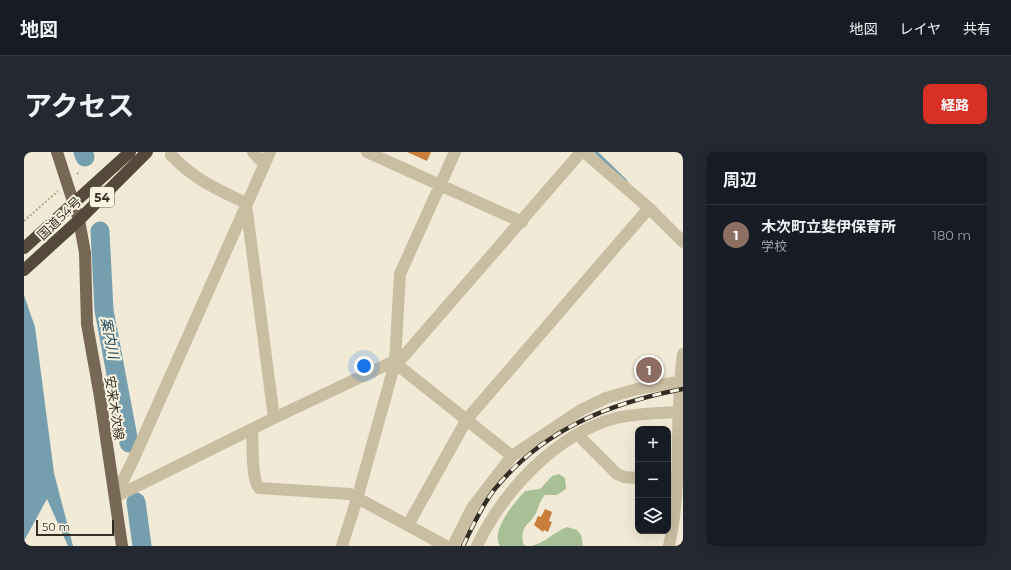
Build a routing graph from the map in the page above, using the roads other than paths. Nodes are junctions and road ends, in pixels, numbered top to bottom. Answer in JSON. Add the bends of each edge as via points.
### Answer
{"nodes":[{"id":1,"x":57,"y":152,"type":"edge"},
{"id":2,"x":130,"y":152,"type":"edge"},
{"id":3,"x":147,"y":152,"type":"edge"},
{"id":4,"x":253,"y":152,"type":"edge"},
{"id":5,"x":270,"y":152,"type":"edge"},
{"id":6,"x":367,"y":152,"type":"edge"},
{"id":7,"x":455,"y":152,"type":"edge"},
{"id":8,"x":583,"y":152,"type":"edge"},
{"id":9,"x":171,"y":155,"type":"dead end"},
{"id":10,"x":264,"y":164,"type":"junction"},
{"id":11,"x":440,"y":186,"type":"junction"},
{"id":12,"x":246,"y":203,"type":"junction"},
{"id":13,"x":74,"y":204,"type":"junction"},
{"id":14,"x":649,"y":208,"type":"junction"},
{"id":15,"x":79,"y":220,"type":"junction"},
{"id":16,"x":522,"y":222,"type":"junction"},
{"id":17,"x":683,"y":242,"type":"edge"},
{"id":18,"x":24,"y":248,"type":"edge"},
{"id":19,"x":24,"y":270,"type":"edge"},
{"id":20,"x":683,"y":354,"type":"edge"},
{"id":21,"x":395,"y":363,"type":"junction"},
{"id":22,"x":681,"y":381,"type":"edge"},
{"id":23,"x":681,"y":405,"type":"edge"},
{"id":24,"x":274,"y":418,"type":"junction"},
{"id":25,"x":467,"y":419,"type":"junction"},
{"id":26,"x":252,"y":429,"type":"junction"},
{"id":27,"x":578,"y":435,"type":"junction"},
{"id":28,"x":512,"y":456,"type":"junction"},
{"id":29,"x":635,"y":478,"type":"edge"},
{"id":30,"x":676,"y":478,"type":"edge"},
{"id":31,"x":115,"y":497,"type":"junction"},
{"id":32,"x":357,"y":499,"type":"junction"},
{"id":33,"x":408,"y":525,"type":"junction"},
{"id":34,"x":122,"y":546,"type":"edge"},
{"id":35,"x":342,"y":546,"type":"edge"},
{"id":36,"x":446,"y":546,"type":"edge"},
{"id":37,"x":453,"y":546,"type":"edge"},
{"id":38,"x":477,"y":546,"type":"edge"},
{"id":39,"x":669,"y":546,"type":"edge"}],
"edges":[{"from":1,"to":13,"type":"main road","name":"安来木次線"},
{"from":2,"to":13,"type":"highway","name":"国道54号","number":"54"},
{"from":3,"to":15,"type":"highway","name":"国道54号","number":"54"},
{"from":4,"to":10,"type":"street"},
{"from":5,"to":10,"type":"street"},
{"from":6,"to":11,"type":"street"},
{"from":7,"to":11,"type":"street"},
{"from":8,"to":14,"type":"street"},
{"from":8,"to":16,"type":"street"},
{"from":9,"to":12,"type":"street","via":[[204,184]]},
{"from":10,"to":12,"type":"street"},
{"from":11,"to":16,"type":"street"},
{"from":11,"to":21,"type":"street","via":[[400,274]]},
{"from":12,"to":24,"type":"street"},
{"from":12,"to":31,"type":"street"},
{"from":13,"to":15,"type":"main road","name":"安来木次線"},
{"from":13,"to":18,"type":"highway","name":"国道54号","number":"54"},
{"from":14,"to":17,"type":"street"},
{"from":14,"to":25,"type":"street"},
{"from":15,"to":19,"type":"highway","name":"国道54号","number":"54"},
{"from":15,"to":31,"type":"main road","name":"安来木次線","via":[[85,253],[88,330]]},
{"from":16,"to":21,"type":"street","via":[[409,353]]},
{"from":20,"to":22,"type":"street"},
{"from":21,"to":24,"type":"street"},
{"from":21,"to":25,"type":"street"},
{"from":21,"to":32,"type":"street"},
{"from":22,"to":23,"type":"street"},
{"from":22,"to":28,"type":"street","via":[[606,398],[581,410]]},
{"from":23,"to":27,"type":"street","via":[[647,414],[616,418]]},
{"from":23,"to":30,"type":"street"},
{"from":24,"to":26,"type":"street"},
{"from":25,"to":28,"type":"street"},
{"from":25,"to":33,"type":"street"},
{"from":26,"to":31,"type":"street"},
{"from":26,"to":32,"type":"street","via":[[254,473],[259,488],[345,492]]},
{"from":27,"to":29,"type":"street","via":[[617,474]]},
{"from":27,"to":38,"type":"street","via":[[551,452],[525,475],[504,500]]},
{"from":28,"to":37,"type":"street","via":[[472,508]]},
{"from":30,"to":39,"type":"street","via":[[677,506]]},
{"from":31,"to":34,"type":"main road","name":"安来木次線"},
{"from":32,"to":33,"type":"street"},
{"from":32,"to":35,"type":"street"},
{"from":33,"to":36,"type":"street"}]}
